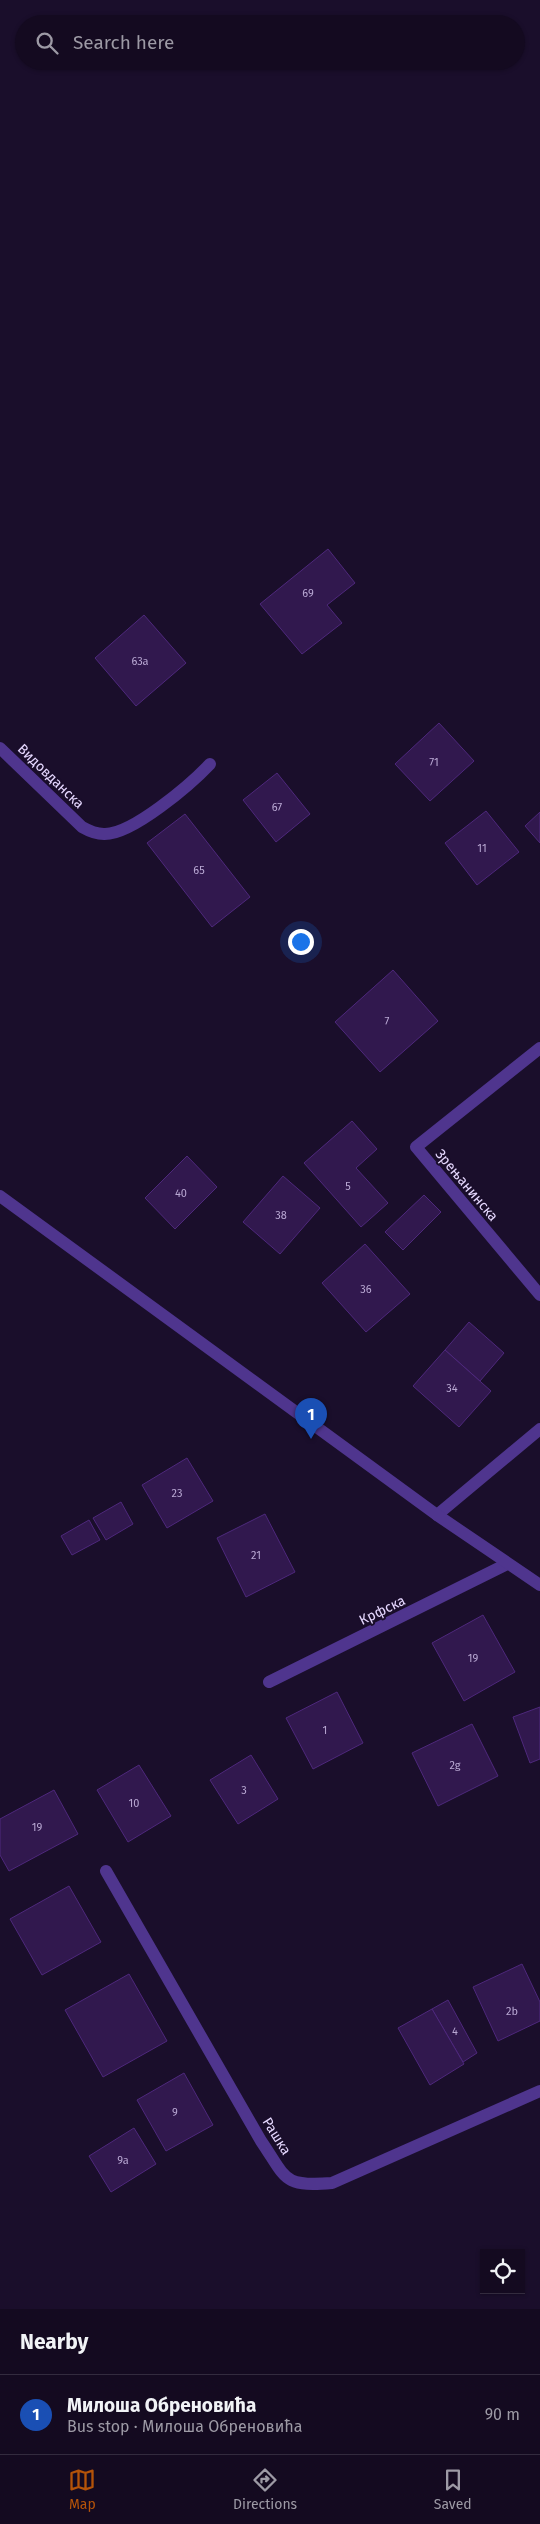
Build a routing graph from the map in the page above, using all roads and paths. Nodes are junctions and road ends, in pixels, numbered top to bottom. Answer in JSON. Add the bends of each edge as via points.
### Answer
{"nodes":[{"id":1,"x":0,"y":748,"type":"edge"},
{"id":2,"x":210,"y":764,"type":"dead end"},
{"id":3,"x":540,"y":1048,"type":"edge"},
{"id":4,"x":0,"y":1196,"type":"edge"},
{"id":5,"x":540,"y":1295,"type":"edge"},
{"id":6,"x":540,"y":1429,"type":"edge"},
{"id":7,"x":438,"y":1515,"type":"junction"},
{"id":8,"x":507,"y":1564,"type":"junction"},
{"id":9,"x":540,"y":1585,"type":"edge"},
{"id":10,"x":269,"y":1682,"type":"dead end"},
{"id":11,"x":106,"y":1871,"type":"dead end"},
{"id":12,"x":540,"y":2091,"type":"edge"}],
"edges":[{"from":1,"to":2,"type":"street","name":"Видовданска","via":[[82,827],[104,834],[134,823],[187,787]]},
{"from":3,"to":5,"type":"street","name":"Зрењанинска","via":[[416,1147]]},
{"from":4,"to":7,"type":"street"},
{"from":6,"to":7,"type":"street"},
{"from":7,"to":8,"type":"street"},
{"from":8,"to":9,"type":"street"},
{"from":8,"to":10,"type":"street","name":"Крфска"},
{"from":11,"to":12,"type":"street","name":"Рашка","via":[[261,2141],[287,2180],[304,2185],[332,2183]]}]}
